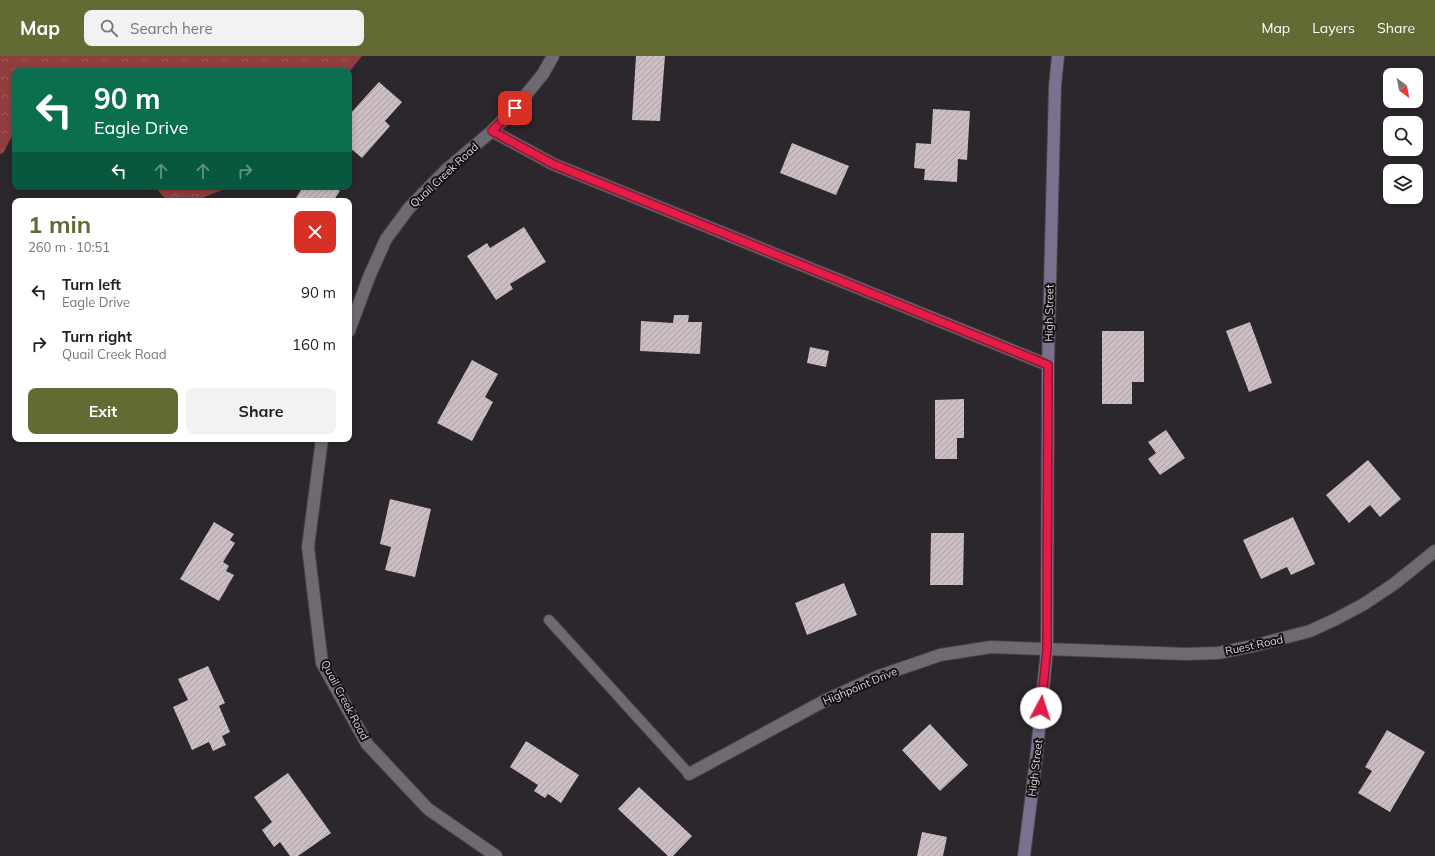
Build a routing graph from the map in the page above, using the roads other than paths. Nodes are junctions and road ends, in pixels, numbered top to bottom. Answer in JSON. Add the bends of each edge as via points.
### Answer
{"nodes":[{"id":1,"x":553,"y":56,"type":"edge"},
{"id":2,"x":1058,"y":56,"type":"edge"},
{"id":3,"x":492,"y":131,"type":"junction"},
{"id":4,"x":352,"y":323,"type":"edge"},
{"id":5,"x":1048,"y":365,"type":"junction"},
{"id":6,"x":322,"y":442,"type":"edge"},
{"id":7,"x":1435,"y":550,"type":"edge"},
{"id":8,"x":549,"y":620,"type":"dead end"},
{"id":9,"x":1047,"y":649,"type":"junction"},
{"id":10,"x":689,"y":774,"type":"joint"},
{"id":11,"x":496,"y":856,"type":"edge"},
{"id":12,"x":1024,"y":856,"type":"edge"}],
"edges":[{"from":1,"to":3,"type":"street","name":"Quail Creek Road","via":[[543,74],[520,103]]},
{"from":2,"to":5,"type":"street","name":"High Street"},
{"from":3,"to":4,"type":"street","name":"Quail Creek Road","via":[[447,169],[414,202],[386,239]]},
{"from":3,"to":5,"type":"street","via":[[553,164]]},
{"from":5,"to":9,"type":"street","name":"High Street"},
{"from":6,"to":11,"type":"street","name":"Quail Creek Road","via":[[308,547],[322,663],[367,744],[428,809]]},
{"from":7,"to":9,"type":"street","name":"Ruest Road","via":[[1394,584],[1364,604],[1310,631],[1284,639],[1218,653]]},
{"from":8,"to":10,"type":"lane"},
{"from":9,"to":10,"type":"street","name":"Highpoint Drive","via":[[991,647],[940,655],[879,676],[826,700]]},
{"from":9,"to":12,"type":"street","name":"High Street"}]}
